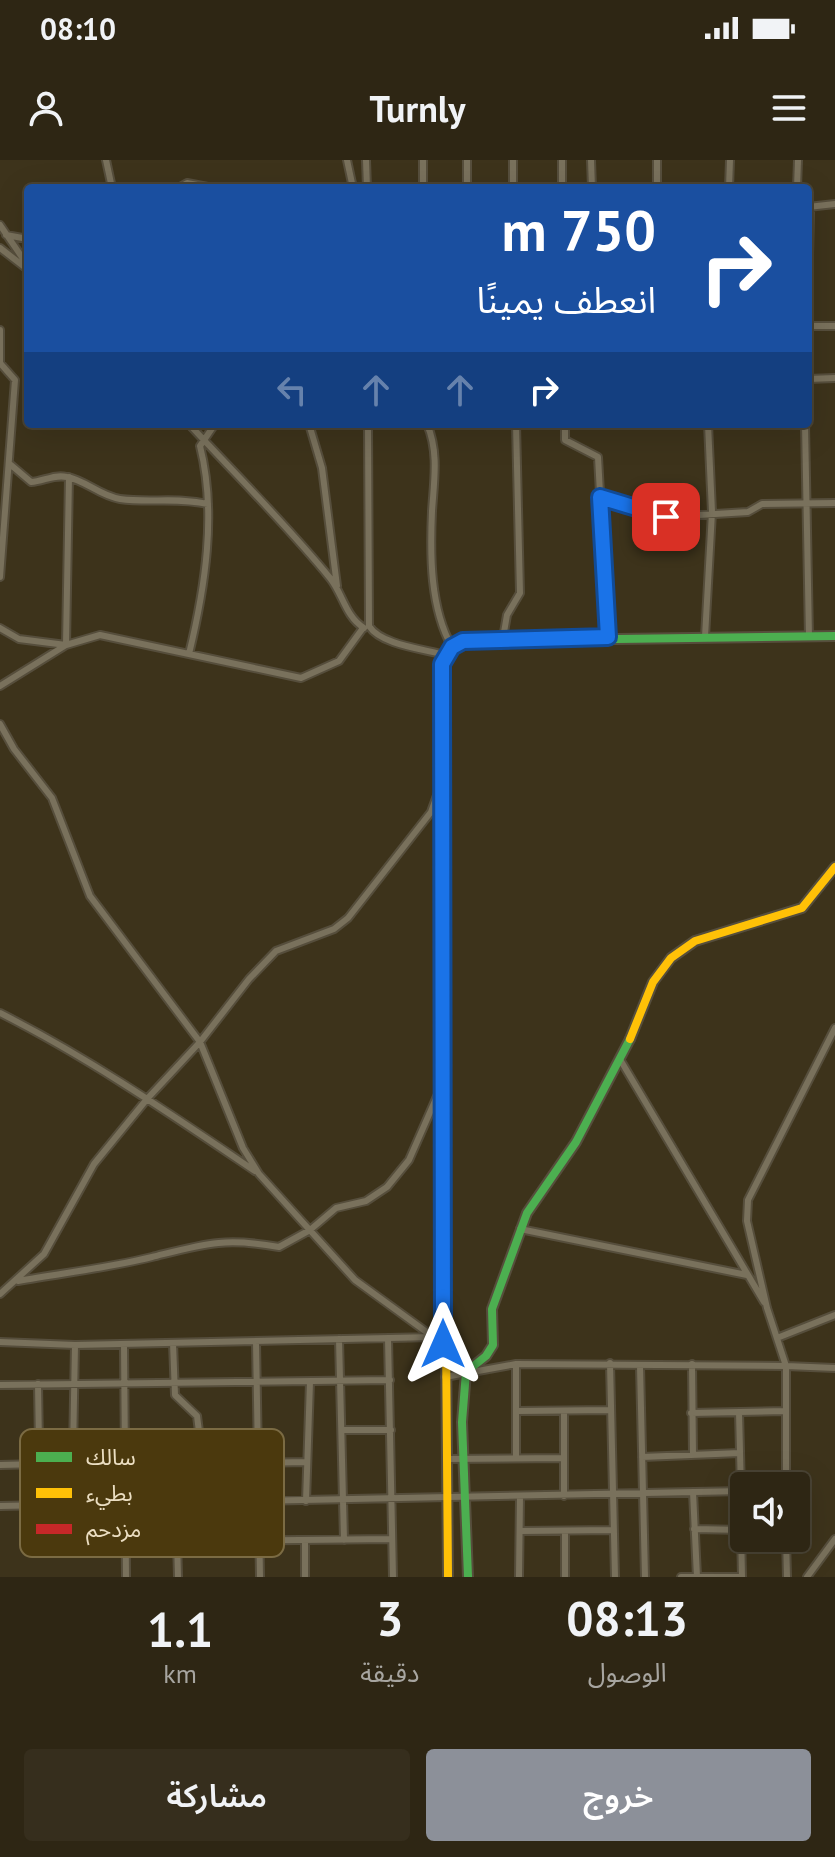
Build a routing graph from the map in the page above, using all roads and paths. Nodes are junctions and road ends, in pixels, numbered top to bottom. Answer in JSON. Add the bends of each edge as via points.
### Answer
{"nodes":[{"id":1,"x":106,"y":160,"type":"edge"},
{"id":2,"x":347,"y":160,"type":"edge"},
{"id":3,"x":366,"y":160,"type":"edge"},
{"id":4,"x":423,"y":160,"type":"edge"},
{"id":5,"x":467,"y":160,"type":"edge"},
{"id":6,"x":513,"y":160,"type":"edge"},
{"id":7,"x":562,"y":160,"type":"edge"},
{"id":8,"x":591,"y":160,"type":"edge"},
{"id":9,"x":657,"y":160,"type":"edge"},
{"id":10,"x":730,"y":160,"type":"edge"},
{"id":11,"x":798,"y":160,"type":"edge"},
{"id":12,"x":111,"y":184,"type":"edge"},
{"id":13,"x":352,"y":184,"type":"edge"},
{"id":14,"x":367,"y":184,"type":"edge"},
{"id":15,"x":423,"y":184,"type":"edge"},
{"id":16,"x":467,"y":184,"type":"edge"},
{"id":17,"x":513,"y":184,"type":"edge"},
{"id":18,"x":562,"y":184,"type":"edge"},
{"id":19,"x":592,"y":184,"type":"edge"},
{"id":20,"x":657,"y":184,"type":"edge"},
{"id":21,"x":729,"y":184,"type":"edge"},
{"id":22,"x":797,"y":184,"type":"edge"},
{"id":23,"x":835,"y":204,"type":"edge"},
{"id":24,"x":812,"y":207,"type":"edge"},
{"id":25,"x":0,"y":225,"type":"edge"},
{"id":26,"x":6,"y":235,"type":"junction"},
{"id":27,"x":24,"y":238,"type":"edge"},
{"id":28,"x":0,"y":248,"type":"edge"},
{"id":29,"x":24,"y":262,"type":"edge"},
{"id":30,"x":24,"y":265,"type":"edge"},
{"id":31,"x":812,"y":326,"type":"edge"},
{"id":32,"x":835,"y":326,"type":"edge"},
{"id":33,"x":0,"y":330,"type":"edge"},
{"id":34,"x":0,"y":363,"type":"edge"},
{"id":35,"x":835,"y":378,"type":"edge"},
{"id":36,"x":812,"y":379,"type":"edge"},
{"id":37,"x":192,"y":428,"type":"edge"},
{"id":38,"x":212,"y":428,"type":"edge"},
{"id":39,"x":310,"y":428,"type":"edge"},
{"id":40,"x":368,"y":428,"type":"edge"},
{"id":41,"x":428,"y":428,"type":"edge"},
{"id":42,"x":516,"y":428,"type":"edge"},
{"id":43,"x":565,"y":428,"type":"edge"},
{"id":44,"x":708,"y":428,"type":"edge"},
{"id":45,"x":805,"y":428,"type":"edge"},
{"id":46,"x":202,"y":439,"type":"junction"},
{"id":47,"x":11,"y":465,"type":"junction"},
{"id":48,"x":69,"y":477,"type":"junction"},
{"id":49,"x":600,"y":497,"type":"junction"},
{"id":50,"x":804,"y":503,"type":"junction"},
{"id":51,"x":835,"y":503,"type":"edge"},
{"id":52,"x":208,"y":504,"type":"junction"},
{"id":53,"x":712,"y":512,"type":"junction"},
{"id":54,"x":0,"y":577,"type":"edge"},
{"id":55,"x":338,"y":593,"type":"junction"},
{"id":56,"x":0,"y":628,"type":"edge"},
{"id":57,"x":363,"y":628,"type":"junction"},
{"id":58,"x":371,"y":630,"type":"junction"},
{"id":59,"x":835,"y":636,"type":"edge"},
{"id":60,"x":608,"y":637,"type":"junction"},
{"id":61,"x":705,"y":637,"type":"junction"},
{"id":62,"x":809,"y":637,"type":"junction"},
{"id":63,"x":503,"y":638,"type":"junction"},
{"id":64,"x":66,"y":645,"type":"junction"},
{"id":65,"x":448,"y":651,"type":"junction"},
{"id":66,"x":189,"y":654,"type":"junction"},
{"id":67,"x":0,"y":686,"type":"edge"},
{"id":68,"x":0,"y":724,"type":"edge"},
{"id":69,"x":441,"y":787,"type":"junction"},
{"id":70,"x":835,"y":867,"type":"edge"},
{"id":71,"x":0,"y":1013,"type":"edge"},
{"id":72,"x":835,"y":1028,"type":"edge"},
{"id":73,"x":200,"y":1042,"type":"junction"},
{"id":74,"x":621,"y":1061,"type":"junction"},
{"id":75,"x":443,"y":1082,"type":"junction"},
{"id":76,"x":147,"y":1099,"type":"junction"},
{"id":77,"x":259,"y":1174,"type":"junction"},
{"id":78,"x":520,"y":1229,"type":"junction"},
{"id":79,"x":310,"y":1230,"type":"junction"},
{"id":80,"x":747,"y":1275,"type":"junction"},
{"id":81,"x":18,"y":1281,"type":"junction"},
{"id":82,"x":0,"y":1294,"type":"edge"},
{"id":83,"x":767,"y":1308,"type":"junction"},
{"id":84,"x":835,"y":1315,"type":"edge"},
{"id":85,"x":434,"y":1337,"type":"junction"},
{"id":86,"x":388,"y":1338,"type":"junction"},
{"id":87,"x":777,"y":1338,"type":"junction"},
{"id":88,"x":339,"y":1339,"type":"junction"},
{"id":89,"x":0,"y":1342,"type":"edge"},
{"id":90,"x":256,"y":1342,"type":"junction"},
{"id":91,"x":173,"y":1343,"type":"junction"},
{"id":92,"x":124,"y":1344,"type":"junction"},
{"id":93,"x":443,"y":1344,"type":"junction"},
{"id":94,"x":75,"y":1345,"type":"junction"},
{"id":95,"x":610,"y":1363,"type":"junction"},
{"id":96,"x":516,"y":1364,"type":"junction"},
{"id":97,"x":692,"y":1364,"type":"junction"},
{"id":98,"x":640,"y":1366,"type":"junction"},
{"id":99,"x":786,"y":1366,"type":"junction"},
{"id":100,"x":835,"y":1368,"type":"edge"},
{"id":101,"x":466,"y":1372,"type":"junction"},
{"id":102,"x":445,"y":1377,"type":"junction"},
{"id":103,"x":390,"y":1380,"type":"junction"},
{"id":104,"x":341,"y":1381,"type":"junction"},
{"id":105,"x":256,"y":1382,"type":"junction"},
{"id":106,"x":310,"y":1382,"type":"junction"},
{"id":107,"x":75,"y":1383,"type":"junction"},
{"id":108,"x":174,"y":1383,"type":"junction"},
{"id":109,"x":38,"y":1384,"type":"junction"},
{"id":110,"x":123,"y":1384,"type":"junction"},
{"id":111,"x":0,"y":1385,"type":"edge"},
{"id":112,"x":611,"y":1410,"type":"junction"},
{"id":113,"x":517,"y":1411,"type":"junction"},
{"id":114,"x":564,"y":1411,"type":"junction"},
{"id":115,"x":785,"y":1411,"type":"junction"},
{"id":116,"x":739,"y":1412,"type":"junction"},
{"id":117,"x":691,"y":1413,"type":"junction"},
{"id":118,"x":39,"y":1429,"type":"edge"},
{"id":119,"x":73,"y":1429,"type":"edge"},
{"id":120,"x":125,"y":1429,"type":"edge"},
{"id":121,"x":199,"y":1429,"type":"edge"},
{"id":122,"x":257,"y":1429,"type":"edge"},
{"id":123,"x":342,"y":1430,"type":"junction"},
{"id":124,"x":391,"y":1430,"type":"junction"},
{"id":125,"x":740,"y":1453,"type":"junction"},
{"id":126,"x":693,"y":1455,"type":"junction"},
{"id":127,"x":642,"y":1457,"type":"junction"},
{"id":128,"x":516,"y":1458,"type":"junction"},
{"id":129,"x":563,"y":1458,"type":"junction"},
{"id":130,"x":446,"y":1459,"type":"junction"},
{"id":131,"x":466,"y":1459,"type":"junction"},
{"id":132,"x":284,"y":1462,"type":"edge"},
{"id":133,"x":305,"y":1462,"type":"junction"},
{"id":134,"x":20,"y":1464,"type":"edge"},
{"id":135,"x":0,"y":1465,"type":"edge"},
{"id":136,"x":741,"y":1472,"type":"edge"},
{"id":137,"x":786,"y":1472,"type":"edge"},
{"id":138,"x":730,"y":1491,"type":"edge"},
{"id":139,"x":693,"y":1492,"type":"junction"},
{"id":140,"x":642,"y":1493,"type":"junction"},
{"id":141,"x":612,"y":1495,"type":"junction"},
{"id":142,"x":564,"y":1496,"type":"junction"},
{"id":143,"x":520,"y":1497,"type":"junction"},
{"id":144,"x":465,"y":1498,"type":"junction"},
{"id":145,"x":447,"y":1499,"type":"junction"},
{"id":146,"x":390,"y":1500,"type":"junction"},
{"id":147,"x":284,"y":1501,"type":"edge"},
{"id":148,"x":306,"y":1501,"type":"junction"},
{"id":149,"x":344,"y":1501,"type":"junction"},
{"id":150,"x":694,"y":1529,"type":"junction"},
{"id":151,"x":614,"y":1530,"type":"junction"},
{"id":152,"x":730,"y":1530,"type":"edge"},
{"id":153,"x":520,"y":1531,"type":"junction"},
{"id":154,"x":565,"y":1531,"type":"junction"},
{"id":155,"x":391,"y":1539,"type":"junction"},
{"id":156,"x":835,"y":1539,"type":"edge"},
{"id":157,"x":284,"y":1540,"type":"edge"},
{"id":158,"x":305,"y":1540,"type":"junction"},
{"id":159,"x":344,"y":1540,"type":"junction"},
{"id":160,"x":742,"y":1552,"type":"edge"},
{"id":161,"x":786,"y":1552,"type":"edge"},
{"id":162,"x":125,"y":1557,"type":"edge"},
{"id":163,"x":259,"y":1557,"type":"edge"},
{"id":164,"x":126,"y":1577,"type":"edge"},
{"id":165,"x":260,"y":1577,"type":"edge"},
{"id":166,"x":305,"y":1577,"type":"edge"},
{"id":167,"x":393,"y":1577,"type":"edge"},
{"id":168,"x":448,"y":1577,"type":"edge"},
{"id":169,"x":468,"y":1577,"type":"edge"},
{"id":170,"x":519,"y":1577,"type":"edge"},
{"id":171,"x":565,"y":1577,"type":"edge"},
{"id":172,"x":615,"y":1577,"type":"edge"},
{"id":173,"x":645,"y":1577,"type":"edge"},
{"id":174,"x":681,"y":1577,"type":"edge"},
{"id":175,"x":697,"y":1577,"type":"edge"},
{"id":176,"x":742,"y":1577,"type":"edge"},
{"id":177,"x":787,"y":1577,"type":"edge"},
{"id":178,"x":807,"y":1577,"type":"edge"}],
"edges":[{"from":1,"to":12,"type":"street"},
{"from":2,"to":13,"type":"street"},
{"from":3,"to":14,"type":"street"},
{"from":4,"to":15,"type":"street"},
{"from":5,"to":16,"type":"street"},
{"from":6,"to":17,"type":"street"},
{"from":7,"to":18,"type":"street"},
{"from":8,"to":19,"type":"street"},
{"from":9,"to":20,"type":"street"},
{"from":10,"to":21,"type":"street"},
{"from":11,"to":22,"type":"street"},
{"from":23,"to":24,"type":"street"},
{"from":25,"to":26,"type":"street"},
{"from":26,"to":27,"type":"street"},
{"from":26,"to":29,"type":"street"},
{"from":28,"to":30,"type":"street"},
{"from":31,"to":32,"type":"street"},
{"from":33,"to":34,"type":"street"},
{"from":34,"to":47,"type":"street","via":[[15,380]]},
{"from":35,"to":36,"type":"street"},
{"from":37,"to":46,"type":"street"},
{"from":38,"to":46,"type":"street"},
{"from":39,"to":55,"type":"street","via":[[322,468]]},
{"from":40,"to":58,"type":"street"},
{"from":41,"to":65,"type":"street","via":[[435,448],[431,530],[437,609]]},
{"from":42,"to":63,"type":"street","via":[[520,593],[507,615]]},
{"from":43,"to":49,"type":"street","via":[[565,440],[598,457]]},
{"from":44,"to":53,"type":"street"},
{"from":45,"to":50,"type":"street"},
{"from":46,"to":52,"type":"street"},
{"from":46,"to":55,"type":"street","via":[[279,519]]},
{"from":47,"to":48,"type":"street","via":[[31,482]]},
{"from":47,"to":54,"type":"street"},
{"from":48,"to":52,"type":"street","via":[[112,497]]},
{"from":48,"to":64,"type":"street"},
{"from":49,"to":53,"type":"street","via":[[666,517]]},
{"from":49,"to":60,"type":"street"},
{"from":50,"to":51,"type":"street"},
{"from":50,"to":53,"type":"street"},
{"from":50,"to":62,"type":"street"},
{"from":52,"to":66,"type":"street","via":[[206,569]]},
{"from":53,"to":61,"type":"street"},
{"from":55,"to":57,"type":"street"},
{"from":56,"to":64,"type":"street","via":[[19,639]]},
{"from":57,"to":58,"type":"street"},
{"from":57,"to":66,"type":"street","via":[[339,661],[301,678]]},
{"from":58,"to":65,"type":"street","via":[[390,640]]},
{"from":59,"to":62,"type":"street"},
{"from":60,"to":61,"type":"street"},
{"from":60,"to":63,"type":"street"},
{"from":61,"to":62,"type":"street"},
{"from":63,"to":65,"type":"street","via":[[463,641]]},
{"from":64,"to":66,"type":"street","via":[[100,635]]},
{"from":64,"to":67,"type":"street"},
{"from":65,"to":69,"type":"street","via":[[442,664]]},
{"from":68,"to":73,"type":"street","via":[[52,798],[90,896]]},
{"from":69,"to":73,"type":"street","via":[[431,812],[348,918],[334,929],[276,951]]},
{"from":69,"to":75,"type":"street"},
{"from":70,"to":74,"type":"street","via":[[802,908],[695,941],[671,958],[653,982]]},
{"from":71,"to":76,"type":"street"},
{"from":72,"to":83,"type":"street","via":[[748,1200],[747,1221]]},
{"from":73,"to":76,"type":"street"},
{"from":73,"to":77,"type":"street"},
{"from":74,"to":78,"type":"street"},
{"from":74,"to":80,"type":"street"},
{"from":75,"to":79,"type":"street","via":[[409,1160],[387,1187],[366,1201],[336,1208]]},
{"from":75,"to":93,"type":"street"},
{"from":76,"to":77,"type":"street"},
{"from":76,"to":81,"type":"street","via":[[94,1164],[44,1254]]},
{"from":77,"to":79,"type":"street"},
{"from":78,"to":80,"type":"street"},
{"from":78,"to":101,"type":"street","via":[[492,1309],[493,1345]]},
{"from":79,"to":81,"type":"street","via":[[279,1247],[206,1242]]},
{"from":79,"to":85,"type":"street","via":[[355,1280]]},
{"from":80,"to":83,"type":"street"},
{"from":81,"to":82,"type":"street"},
{"from":83,"to":87,"type":"street"},
{"from":84,"to":87,"type":"street"},
{"from":85,"to":86,"type":"street"},
{"from":85,"to":93,"type":"street"},
{"from":86,"to":88,"type":"street"},
{"from":86,"to":103,"type":"street"},
{"from":87,"to":99,"type":"street"},
{"from":88,"to":90,"type":"street"},
{"from":88,"to":104,"type":"street"},
{"from":89,"to":94,"type":"street"},
{"from":90,"to":91,"type":"street"},
{"from":90,"to":105,"type":"street"},
{"from":91,"to":92,"type":"street"},
{"from":91,"to":108,"type":"street"},
{"from":92,"to":94,"type":"street"},
{"from":92,"to":110,"type":"street"},
{"from":93,"to":102,"type":"street"},
{"from":94,"to":107,"type":"street"},
{"from":95,"to":96,"type":"street"},
{"from":95,"to":98,"type":"street"},
{"from":95,"to":112,"type":"street"},
{"from":96,"to":101,"type":"street"},
{"from":96,"to":113,"type":"street"},
{"from":97,"to":98,"type":"street"},
{"from":97,"to":99,"type":"street"},
{"from":97,"to":117,"type":"street"},
{"from":98,"to":127,"type":"street"},
{"from":99,"to":100,"type":"street"},
{"from":99,"to":115,"type":"street"},
{"from":101,"to":102,"type":"street"},
{"from":101,"to":131,"type":"street"},
{"from":102,"to":130,"type":"street"},
{"from":103,"to":104,"type":"street"},
{"from":103,"to":124,"type":"street"},
{"from":104,"to":106,"type":"street"},
{"from":104,"to":123,"type":"street"},
{"from":105,"to":106,"type":"street"},
{"from":105,"to":108,"type":"street"},
{"from":105,"to":122,"type":"street"},
{"from":106,"to":133,"type":"street"},
{"from":107,"to":109,"type":"street"},
{"from":107,"to":110,"type":"street"},
{"from":107,"to":119,"type":"street"},
{"from":108,"to":110,"type":"street"},
{"from":108,"to":121,"type":"street","via":[[175,1395],[197,1416]]},
{"from":109,"to":111,"type":"street"},
{"from":109,"to":118,"type":"street"},
{"from":110,"to":120,"type":"street"},
{"from":112,"to":114,"type":"street"},
{"from":112,"to":141,"type":"street"},
{"from":113,"to":114,"type":"street"},
{"from":113,"to":128,"type":"street"},
{"from":114,"to":129,"type":"street"},
{"from":115,"to":116,"type":"street"},
{"from":115,"to":137,"type":"street"},
{"from":116,"to":117,"type":"street"},
{"from":116,"to":125,"type":"street"},
{"from":117,"to":126,"type":"street"},
{"from":123,"to":124,"type":"street"},
{"from":123,"to":149,"type":"street"},
{"from":124,"to":146,"type":"street"},
{"from":125,"to":126,"type":"street"},
{"from":125,"to":136,"type":"street"},
{"from":126,"to":127,"type":"street"},
{"from":127,"to":140,"type":"street"},
{"from":128,"to":129,"type":"street"},
{"from":128,"to":131,"type":"street"},
{"from":129,"to":142,"type":"street"},
{"from":130,"to":131,"type":"street"},
{"from":130,"to":145,"type":"street"},
{"from":131,"to":144,"type":"street"},
{"from":132,"to":133,"type":"street"},
{"from":133,"to":148,"type":"street"},
{"from":134,"to":135,"type":"street"},
{"from":138,"to":139,"type":"street"},
{"from":139,"to":140,"type":"street"},
{"from":139,"to":150,"type":"street"},
{"from":140,"to":141,"type":"street"},
{"from":140,"to":173,"type":"street"},
{"from":141,"to":142,"type":"street"},
{"from":141,"to":151,"type":"street"},
{"from":142,"to":143,"type":"street"},
{"from":143,"to":144,"type":"street"},
{"from":143,"to":153,"type":"street"},
{"from":144,"to":145,"type":"street"},
{"from":144,"to":169,"type":"street"},
{"from":145,"to":146,"type":"street"},
{"from":145,"to":168,"type":"street"},
{"from":146,"to":149,"type":"street"},
{"from":146,"to":155,"type":"street"},
{"from":147,"to":148,"type":"street"},
{"from":148,"to":149,"type":"street"},
{"from":149,"to":159,"type":"street"},
{"from":150,"to":152,"type":"street"},
{"from":150,"to":175,"type":"street"},
{"from":151,"to":154,"type":"street"},
{"from":151,"to":172,"type":"street"},
{"from":153,"to":154,"type":"street"},
{"from":153,"to":170,"type":"street"},
{"from":154,"to":171,"type":"street"},
{"from":155,"to":159,"type":"street"},
{"from":155,"to":167,"type":"street"},
{"from":156,"to":178,"type":"street"},
{"from":157,"to":158,"type":"street"},
{"from":158,"to":159,"type":"street"},
{"from":158,"to":166,"type":"street"},
{"from":160,"to":176,"type":"street"},
{"from":161,"to":177,"type":"street"},
{"from":162,"to":164,"type":"street"},
{"from":163,"to":165,"type":"street"},
{"from":174,"to":175,"type":"street"},
{"from":175,"to":176,"type":"street"}]}
